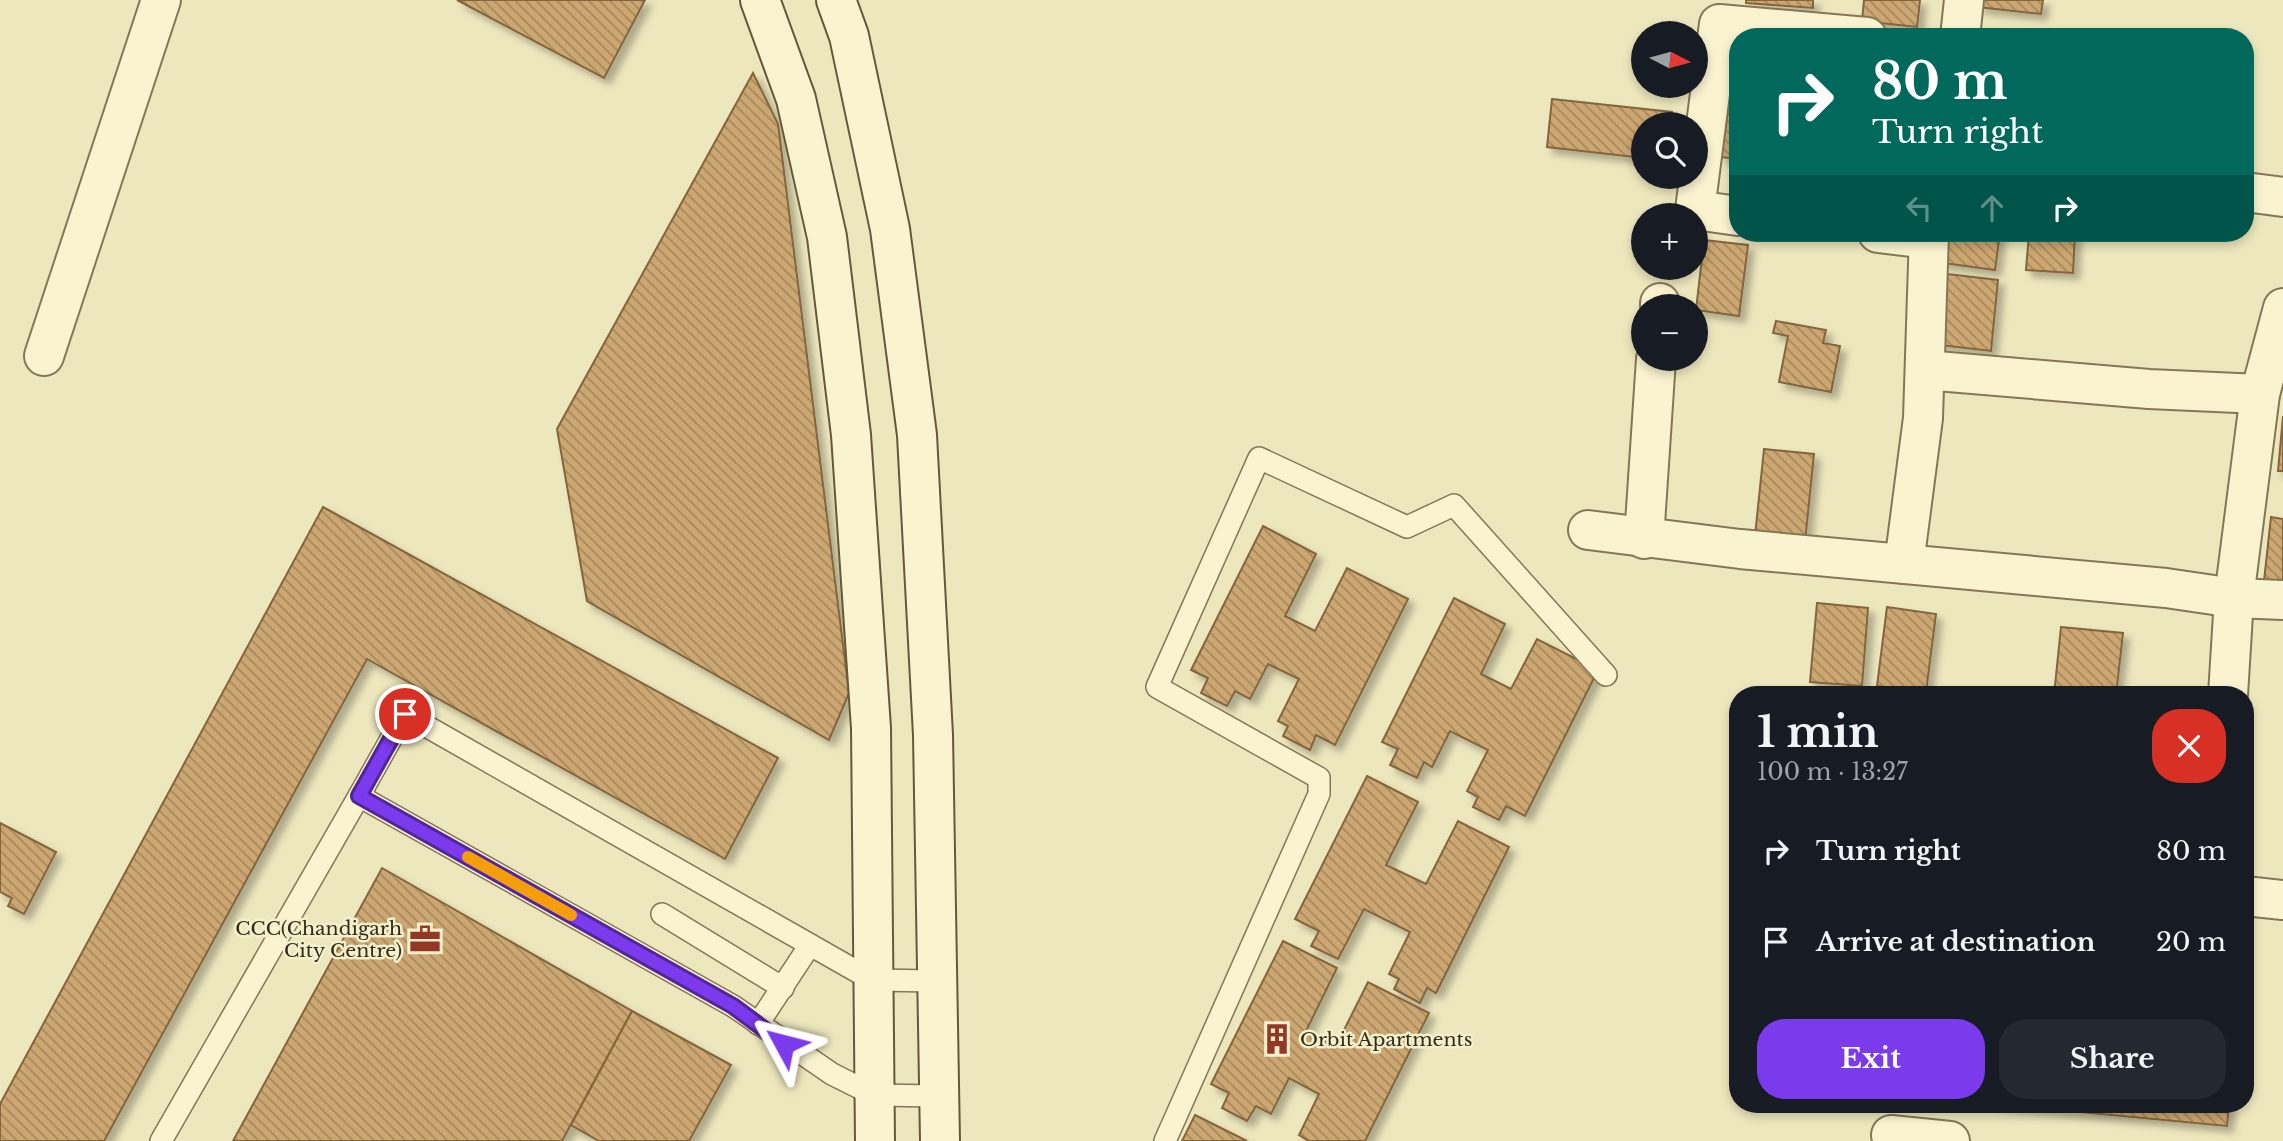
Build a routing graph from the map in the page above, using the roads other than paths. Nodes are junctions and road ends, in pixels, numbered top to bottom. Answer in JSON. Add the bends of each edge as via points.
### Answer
{"nodes":[{"id":1,"x":160,"y":0,"type":"edge"},
{"id":2,"x":760,"y":0,"type":"edge"},
{"id":3,"x":836,"y":0,"type":"edge"},
{"id":4,"x":1964,"y":0,"type":"edge"},
{"id":5,"x":1765,"y":28,"type":"edge"},
{"id":6,"x":1961,"y":28,"type":"edge"},
{"id":7,"x":2254,"y":193,"type":"edge"},
{"id":8,"x":2283,"y":197,"type":"edge"},
{"id":9,"x":1729,"y":215,"type":"edge"},
{"id":10,"x":1928,"y":242,"type":"edge"},
{"id":11,"x":2283,"y":308,"type":"edge"},
{"id":12,"x":44,"y":356,"type":"dead end"},
{"id":13,"x":1925,"y":370,"type":"junction"},
{"id":14,"x":1655,"y":371,"type":"edge"},
{"id":15,"x":2260,"y":394,"type":"junction"},
{"id":16,"x":1588,"y":530,"type":"dead end"},
{"id":17,"x":1644,"y":538,"type":"junction"},
{"id":18,"x":1905,"y":564,"type":"junction"},
{"id":19,"x":2234,"y":598,"type":"junction"},
{"id":20,"x":2283,"y":600,"type":"edge"},
{"id":21,"x":1606,"y":675,"type":"dead end"},
{"id":22,"x":2229,"y":686,"type":"edge"},
{"id":23,"x":359,"y":796,"type":"junction"},
{"id":24,"x":2254,"y":897,"type":"edge"},
{"id":25,"x":2283,"y":900,"type":"edge"},
{"id":26,"x":662,"y":914,"type":"dead end"},
{"id":27,"x":810,"y":945,"type":"junction"},
{"id":28,"x":872,"y":980,"type":"junction"},
{"id":29,"x":937,"y":981,"type":"junction"},
{"id":30,"x":783,"y":988,"type":"junction"},
{"id":31,"x":758,"y":1024,"type":"junction"},
{"id":32,"x":874,"y":1095,"type":"junction"},
{"id":33,"x":939,"y":1096,"type":"junction"},
{"id":34,"x":1891,"y":1135,"type":"dead end"},
{"id":35,"x":161,"y":1141,"type":"edge"},
{"id":36,"x":875,"y":1141,"type":"edge"},
{"id":37,"x":940,"y":1141,"type":"edge"},
{"id":38,"x":1166,"y":1141,"type":"edge"},
{"id":39,"x":1950,"y":1141,"type":"edge"}],
"edges":[{"from":1,"to":12,"type":"street"},
{"from":2,"to":28,"type":"street","via":[[796,99],[827,237],[851,435],[871,728]]},
{"from":3,"to":29,"type":"street","via":[[849,36],[890,229],[917,435],[933,735]]},
{"from":4,"to":6,"type":"street"},
{"from":5,"to":9,"type":"street","via":[[1719,24],[1695,210]]},
{"from":7,"to":8,"type":"street"},
{"from":10,"to":13,"type":"street"},
{"from":11,"to":15,"type":"street"},
{"from":13,"to":15,"type":"street"},
{"from":13,"to":18,"type":"street"},
{"from":14,"to":17,"type":"street"},
{"from":15,"to":19,"type":"street"},
{"from":16,"to":17,"type":"street"},
{"from":17,"to":18,"type":"street"},
{"from":18,"to":19,"type":"street"},
{"from":19,"to":20,"type":"street"},
{"from":19,"to":22,"type":"street"},
{"from":21,"to":38,"type":"lane","via":[[1454,505],[1407,527],[1259,458],[1157,687],[1319,778],[1320,794]]},
{"from":23,"to":27,"type":"lane","via":[[405,714]]},
{"from":23,"to":31,"type":"lane"},
{"from":23,"to":35,"type":"lane"},
{"from":24,"to":25,"type":"street"},
{"from":26,"to":30,"type":"lane"},
{"from":27,"to":28,"type":"lane"},
{"from":27,"to":30,"type":"lane"},
{"from":28,"to":29,"type":"lane"},
{"from":28,"to":32,"type":"street"},
{"from":29,"to":33,"type":"street"},
{"from":30,"to":31,"type":"lane"},
{"from":31,"to":32,"type":"lane","via":[[832,1074]]},
{"from":32,"to":33,"type":"lane"},
{"from":32,"to":36,"type":"street"},
{"from":33,"to":37,"type":"street"},
{"from":34,"to":39,"type":"street"}]}
